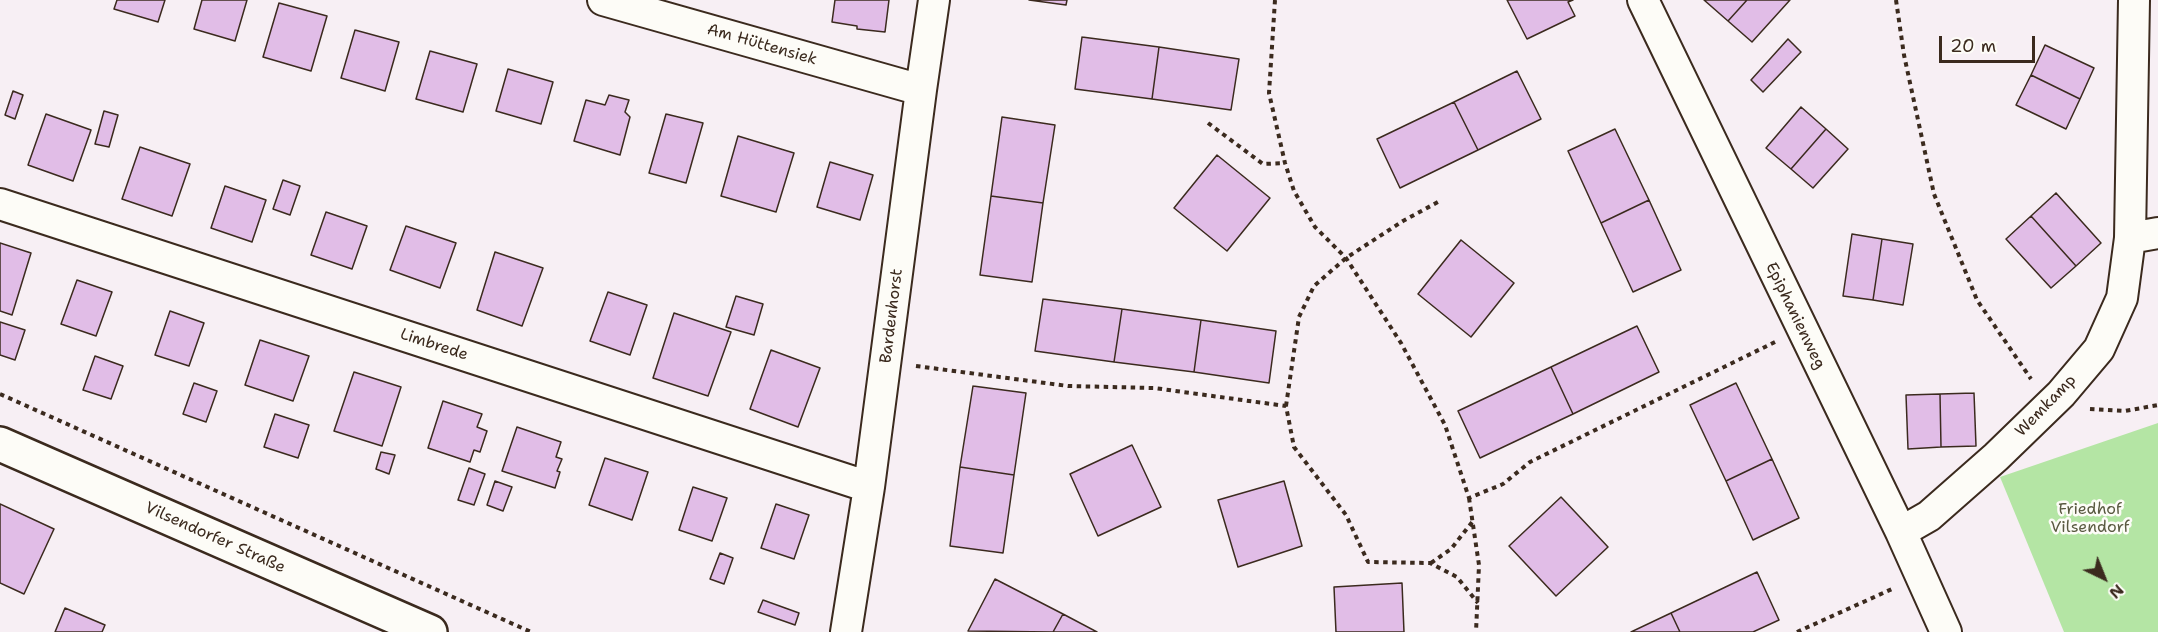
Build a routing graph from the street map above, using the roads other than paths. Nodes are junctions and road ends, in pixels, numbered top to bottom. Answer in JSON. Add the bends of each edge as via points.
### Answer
{"nodes":[{"id":1,"x":603,"y":0,"type":"edge"},
{"id":2,"x":934,"y":0,"type":"edge"},
{"id":3,"x":1643,"y":0,"type":"edge"},
{"id":4,"x":2134,"y":0,"type":"edge"},
{"id":5,"x":921,"y":90,"type":"junction"},
{"id":6,"x":0,"y":204,"type":"edge"},
{"id":7,"x":2144,"y":236,"type":"edge"},
{"id":8,"x":0,"y":444,"type":"edge"},
{"id":9,"x":869,"y":487,"type":"junction"},
{"id":10,"x":1900,"y":531,"type":"junction"},
{"id":11,"x":430,"y":632,"type":"edge"},
{"id":12,"x":846,"y":632,"type":"edge"},
{"id":13,"x":1946,"y":632,"type":"edge"}],
"edges":[{"from":1,"to":5,"type":"street","name":"Am Hüttensiek"},
{"from":2,"to":5,"type":"street","name":"Bardenhorst"},
{"from":3,"to":10,"type":"street","name":"Epiphanienweg"},
{"from":4,"to":7,"type":"street","name":"Wemkamp"},
{"from":5,"to":9,"type":"street","name":"Bardenhorst"},
{"from":6,"to":9,"type":"street","name":"Limbrede"},
{"from":7,"to":10,"type":"street","name":"Wemkamp","via":[[2099,349],[1996,457],[1929,516]]},
{"from":8,"to":11,"type":"main road","name":"Vilsendorfer Straße"},
{"from":9,"to":12,"type":"street","name":"Bardenhorst"},
{"from":10,"to":13,"type":"street","name":"Epiphanienweg"}]}
